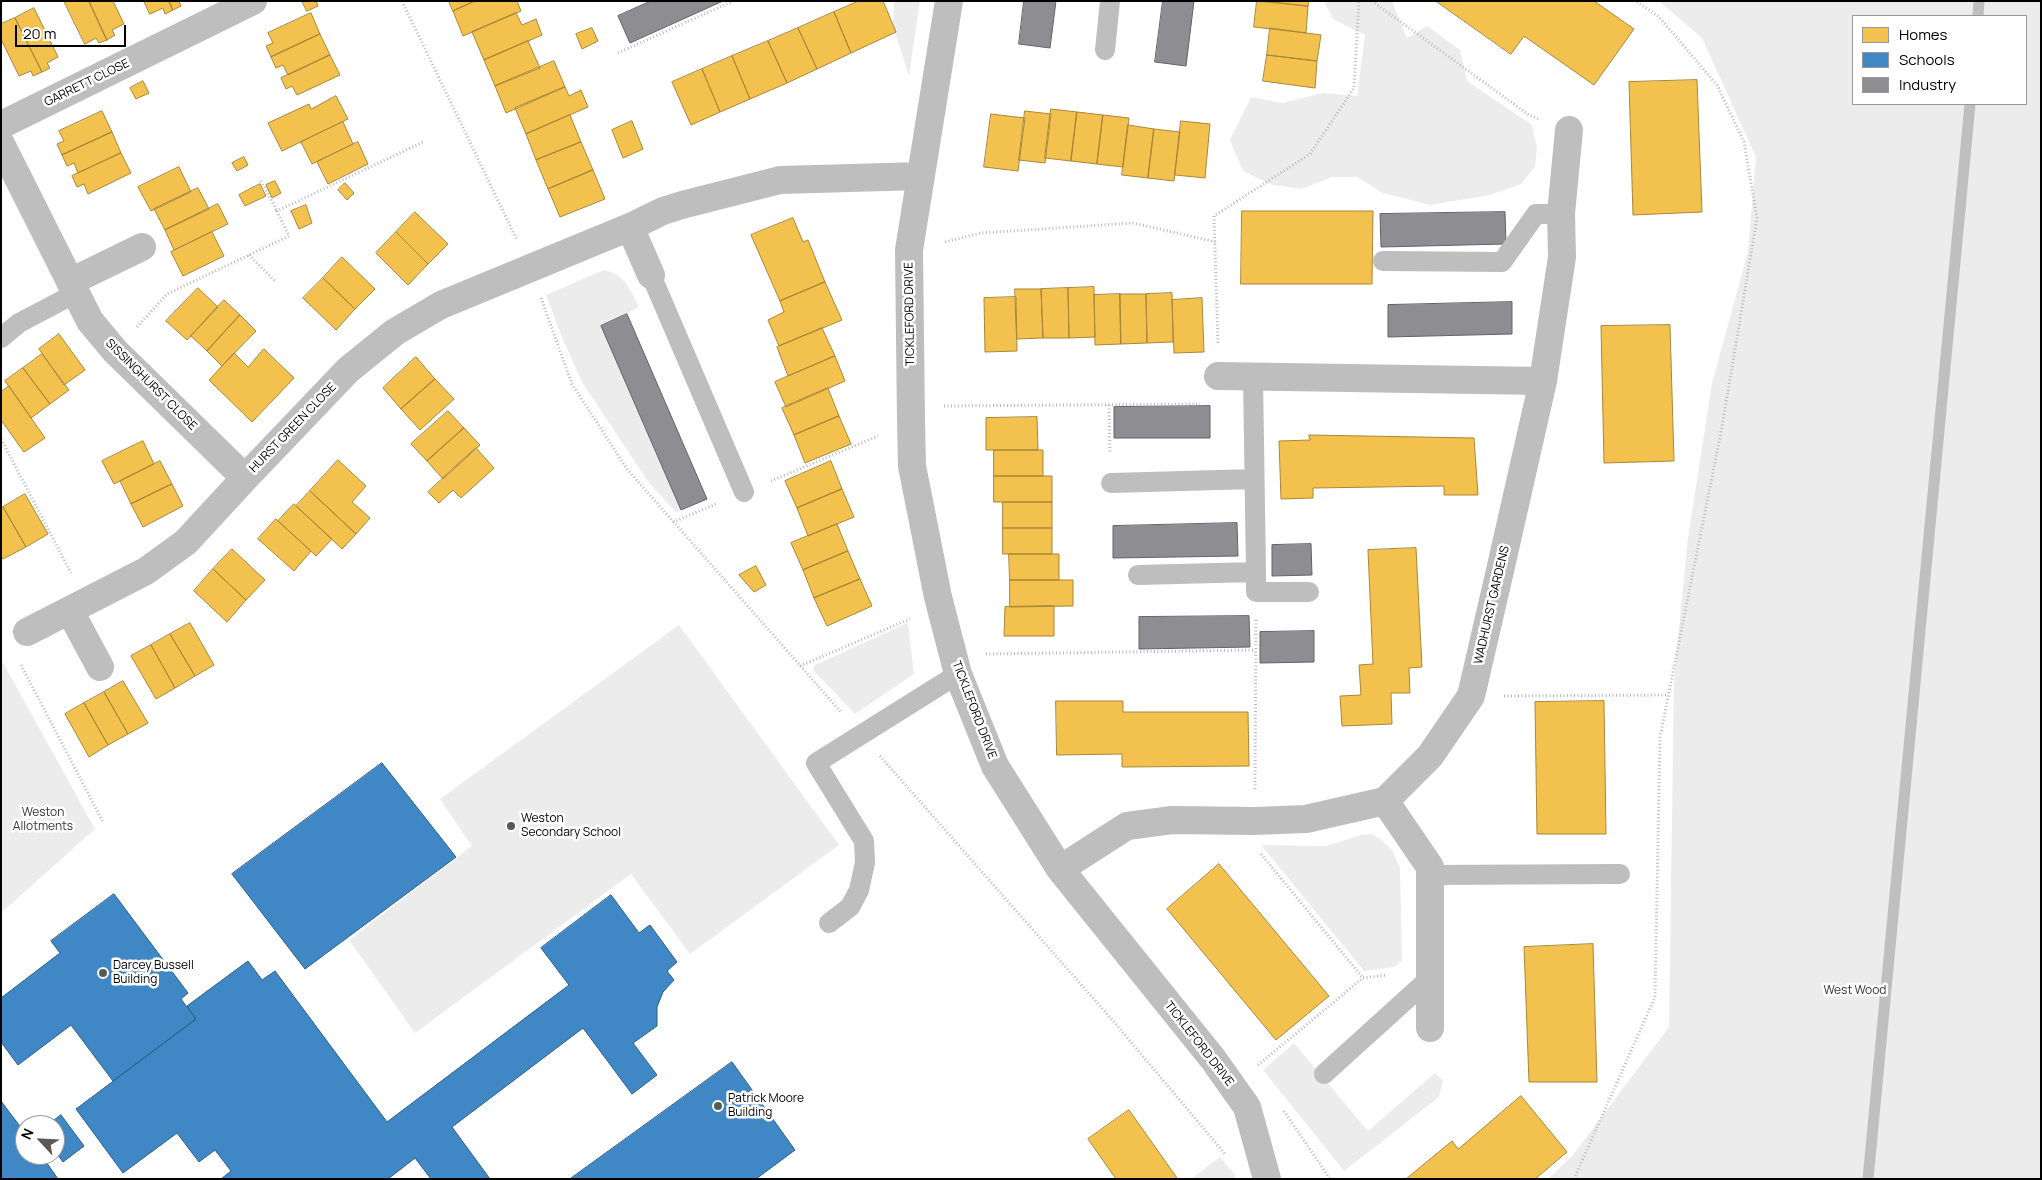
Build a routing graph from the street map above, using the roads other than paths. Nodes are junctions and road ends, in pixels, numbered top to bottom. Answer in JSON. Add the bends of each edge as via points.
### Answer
{"nodes":[{"id":1,"x":253,"y":1,"type":"edge"},
{"id":2,"x":949,"y":1,"type":"edge"},
{"id":3,"x":1110,"y":1,"type":"edge"},
{"id":4,"x":1105,"y":50,"type":"dead end"},
{"id":5,"x":1,"y":125,"type":"edge"},
{"id":6,"x":1569,"y":130,"type":"road end"},
{"id":7,"x":1,"y":144,"type":"edge"},
{"id":8,"x":921,"y":176,"type":"junction"},
{"id":9,"x":1561,"y":214,"type":"junction"},
{"id":10,"x":630,"y":226,"type":"junction"},
{"id":11,"x":142,"y":247,"type":"dead end"},
{"id":12,"x":1383,"y":261,"type":"dead end"},
{"id":13,"x":651,"y":275,"type":"joint"},
{"id":14,"x":73,"y":287,"type":"junction"},
{"id":15,"x":1,"y":338,"type":"edge"},
{"id":16,"x":1218,"y":376,"type":"road end"},
{"id":17,"x":1253,"y":376,"type":"junction"},
{"id":18,"x":1542,"y":381,"type":"junction"},
{"id":19,"x":245,"y":478,"type":"junction"},
{"id":20,"x":1254,"y":479,"type":"junction"},
{"id":21,"x":1111,"y":483,"type":"road end"},
{"id":22,"x":744,"y":492,"type":"road end"},
{"id":23,"x":1138,"y":575,"type":"dead end"},
{"id":24,"x":1256,"y":582,"type":"junction"},
{"id":25,"x":1309,"y":592,"type":"dead end"},
{"id":26,"x":78,"y":606,"type":"junction"},
{"id":27,"x":27,"y":632,"type":"dead end"},
{"id":28,"x":956,"y":664,"type":"junction"},
{"id":29,"x":100,"y":667,"type":"dead end"},
{"id":30,"x":1385,"y":801,"type":"junction"},
{"id":31,"x":1060,"y":868,"type":"junction"},
{"id":32,"x":1429,"y":874,"type":"junction"},
{"id":33,"x":1620,"y":874,"type":"dead end"},
{"id":34,"x":829,"y":923,"type":"dead end"},
{"id":35,"x":1430,"y":975,"type":"junction"},
{"id":36,"x":1430,"y":1028,"type":"dead end"},
{"id":37,"x":1324,"y":1074,"type":"dead end"},
{"id":38,"x":1267,"y":1179,"type":"edge"}],
"edges":[{"from":1,"to":5,"type":"street","name":"GARRETT CLOSE"},
{"from":2,"to":8,"type":"street","name":"TICKLEFORD DRIVE"},
{"from":3,"to":4,"type":"lane"},
{"from":6,"to":9,"type":"street","name":"WADHURST GARDENS"},
{"from":7,"to":14,"type":"street","name":"SISSINGHURST CLOSE"},
{"from":8,"to":10,"type":"street","via":[[780,180],[682,205]]},
{"from":8,"to":28,"type":"street","name":"TICKLEFORD DRIVE","via":[[909,250],[912,466]]},
{"from":9,"to":12,"type":"lane","via":[[1536,214],[1502,262]]},
{"from":9,"to":18,"type":"street","name":"WADHURST GARDENS","via":[[1562,257]]},
{"from":10,"to":13,"type":"street"},
{"from":10,"to":19,"type":"street","name":"HURST GREEN CLOSE","via":[[441,304],[395,332],[348,370]]},
{"from":11,"to":14,"type":"street"},
{"from":13,"to":22,"type":"lane"},
{"from":14,"to":15,"type":"lane","via":[[19,322]]},
{"from":14,"to":19,"type":"street","name":"SISSINGHURST CLOSE","via":[[90,321],[115,351]]},
{"from":16,"to":17,"type":"street"},
{"from":17,"to":18,"type":"street"},
{"from":17,"to":20,"type":"lane"},
{"from":18,"to":30,"type":"street","name":"WADHURST GARDENS","via":[[1471,696],[1430,756]]},
{"from":19,"to":26,"type":"street","name":"HURST GREEN CLOSE","via":[[186,542],[146,572]]},
{"from":20,"to":21,"type":"lane"},
{"from":20,"to":24,"type":"lane"},
{"from":23,"to":24,"type":"lane"},
{"from":24,"to":25,"type":"lane"},
{"from":26,"to":27,"type":"street","name":"HURST GREEN CLOSE"},
{"from":26,"to":29,"type":"street"},
{"from":28,"to":31,"type":"street","name":"TICKLEFORD DRIVE","via":[[995,766]]},
{"from":28,"to":34,"type":"lane","via":[[861,735],[816,764],[864,841],[865,863],[859,890],[850,907]]},
{"from":30,"to":31,"type":"street","via":[[1306,819],[1172,820],[1127,826]]},
{"from":30,"to":32,"type":"street","via":[[1430,867]]},
{"from":31,"to":38,"type":"street","name":"TICKLEFORD DRIVE","via":[[1240,1096]]},
{"from":32,"to":33,"type":"lane"},
{"from":32,"to":35,"type":"street"},
{"from":35,"to":36,"type":"street"},
{"from":35,"to":37,"type":"lane"}]}
